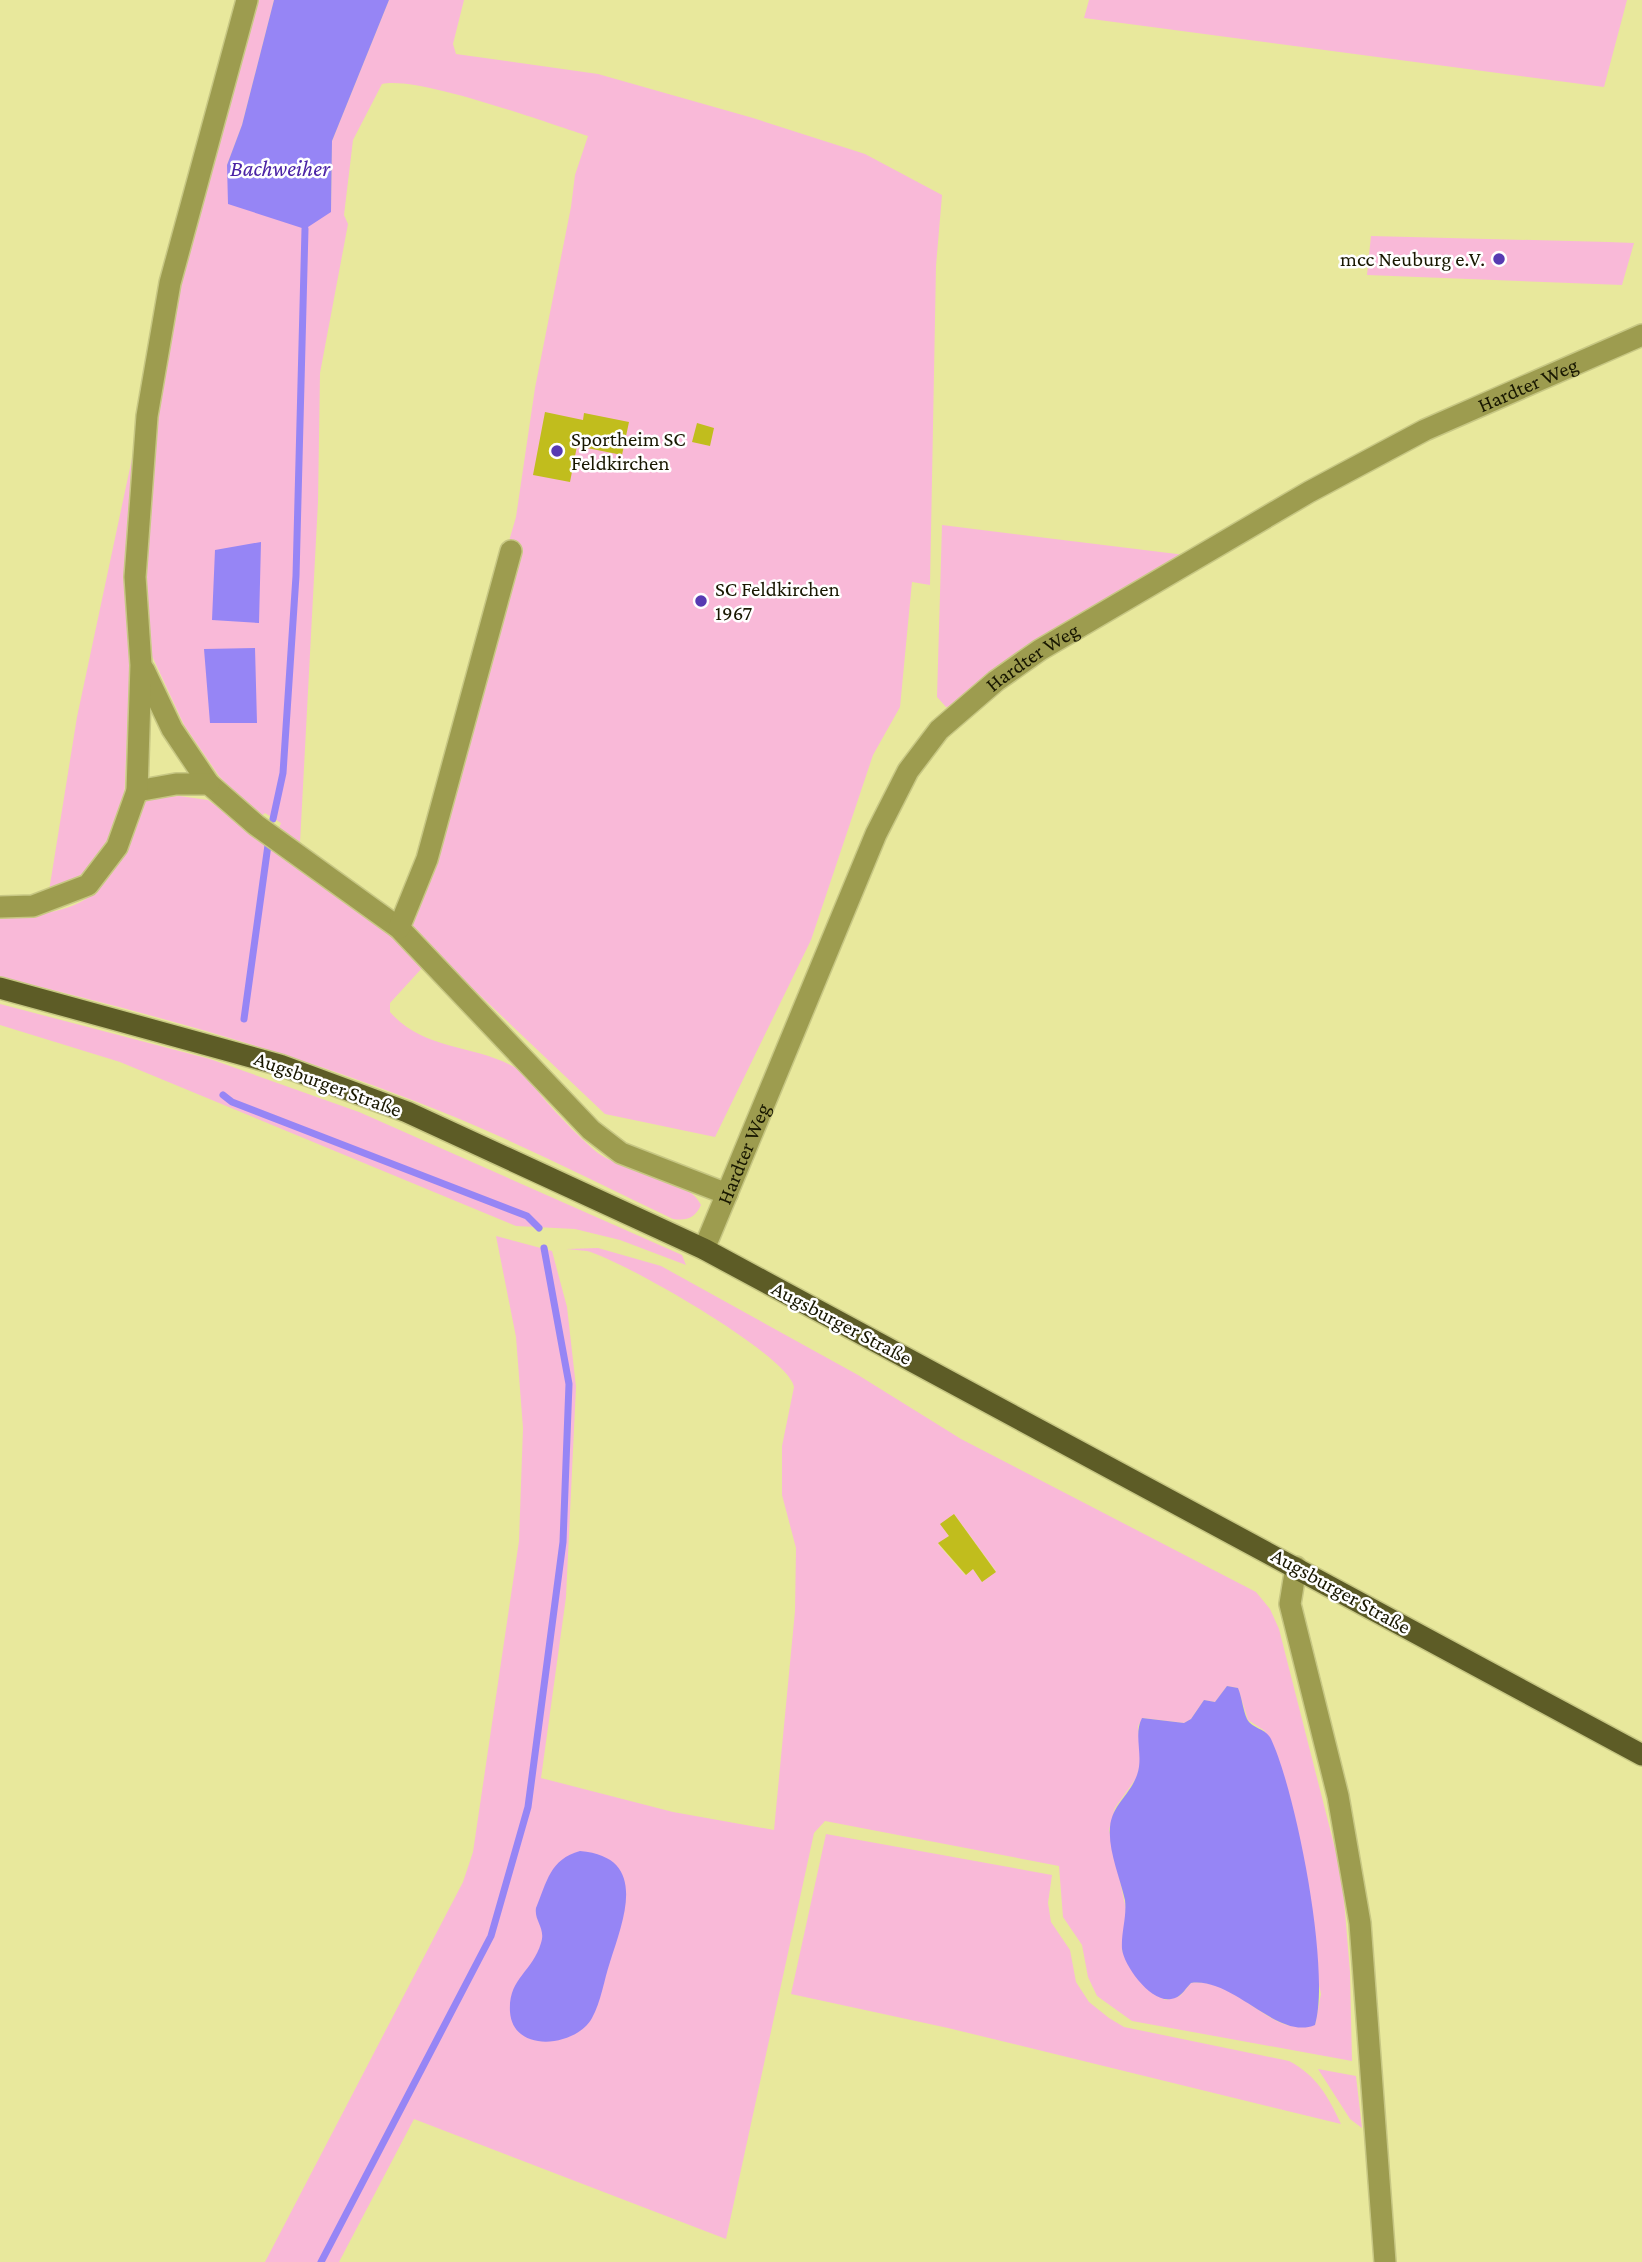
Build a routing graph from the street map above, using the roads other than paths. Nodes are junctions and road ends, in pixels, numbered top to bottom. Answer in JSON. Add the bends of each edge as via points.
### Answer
{"nodes":[{"id":1,"x":247,"y":0,"type":"edge"},
{"id":2,"x":1642,"y":335,"type":"edge"},
{"id":3,"x":511,"y":551,"type":"dead end"},
{"id":4,"x":141,"y":665,"type":"junction"},
{"id":5,"x":209,"y":784,"type":"junction"},
{"id":6,"x":137,"y":791,"type":"junction"},
{"id":7,"x":0,"y":907,"type":"edge"},
{"id":8,"x":399,"y":928,"type":"junction"},
{"id":9,"x":0,"y":988,"type":"edge"},
{"id":10,"x":727,"y":1194,"type":"junction"},
{"id":11,"x":704,"y":1249,"type":"junction"},
{"id":12,"x":1296,"y":1567,"type":"junction"},
{"id":13,"x":1642,"y":1755,"type":"edge"},
{"id":14,"x":1385,"y":2262,"type":"edge"}],
"edges":[{"from":1,"to":4,"type":"street","via":[[173,270],[147,416],[135,578]]},
{"from":2,"to":10,"type":"street","name":"Hardter Weg","via":[[1425,430],[1310,492],[1040,650],[939,730],[908,771],[876,834]]},
{"from":3,"to":8,"type":"street","via":[[427,859]]},
{"from":4,"to":5,"type":"street","via":[[172,729]]},
{"from":4,"to":6,"type":"street"},
{"from":5,"to":6,"type":"street"},
{"from":5,"to":8,"type":"street","via":[[256,825]]},
{"from":6,"to":7,"type":"street","via":[[117,846],[88,885],[33,906]]},
{"from":8,"to":10,"type":"street","via":[[591,1130],[621,1153]]},
{"from":9,"to":11,"type":"main road","name":"Augsburger Straße","via":[[280,1065],[356,1093],[407,1112]]},
{"from":10,"to":11,"type":"street","name":"Hardter Weg"},
{"from":11,"to":12,"type":"main road","name":"Augsburger Straße"},
{"from":12,"to":13,"type":"main road","name":"Augsburger Straße"},
{"from":12,"to":14,"type":"street","via":[[1290,1604],[1338,1796],[1360,1923]]}]}
